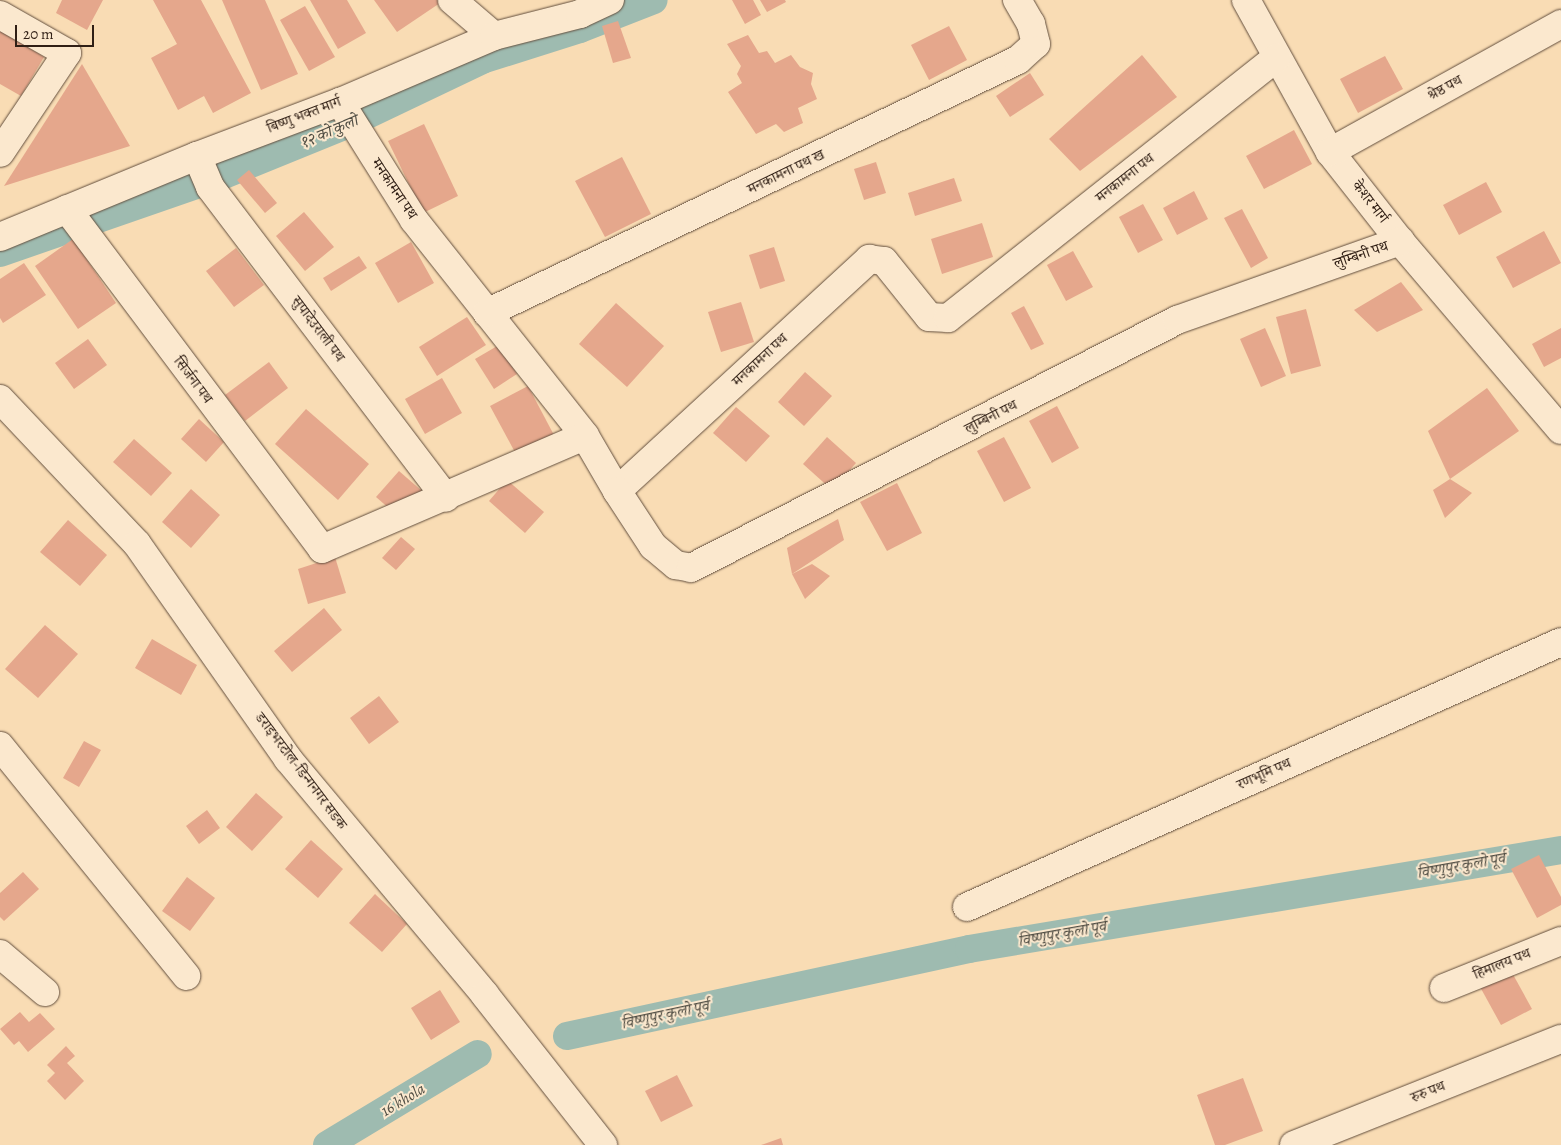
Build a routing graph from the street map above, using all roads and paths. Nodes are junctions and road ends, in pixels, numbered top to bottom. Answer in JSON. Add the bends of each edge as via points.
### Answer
{"nodes":[{"id":1,"x":452,"y":0,"type":"edge"},
{"id":2,"x":610,"y":0,"type":"edge"},
{"id":3,"x":1017,"y":0,"type":"edge"},
{"id":4,"x":1250,"y":1,"type":"edge"},
{"id":5,"x":0,"y":16,"type":"edge"},
{"id":6,"x":1561,"y":24,"type":"edge"},
{"id":7,"x":494,"y":36,"type":"junction"},
{"id":8,"x":1276,"y":58,"type":"junction"},
{"id":9,"x":340,"y":102,"type":"junction"},
{"id":10,"x":1330,"y":152,"type":"junction"},
{"id":11,"x":0,"y":153,"type":"edge"},
{"id":12,"x":197,"y":156,"type":"junction"},
{"id":13,"x":74,"y":221,"type":"junction"},
{"id":14,"x":0,"y":237,"type":"edge"},
{"id":15,"x":1400,"y":241,"type":"junction"},
{"id":16,"x":487,"y":313,"type":"junction"},
{"id":17,"x":0,"y":399,"type":"edge"},
{"id":18,"x":1561,"y":430,"type":"edge"},
{"id":19,"x":586,"y":436,"type":"junction"},
{"id":20,"x":617,"y":491,"type":"junction"},
{"id":21,"x":446,"y":498,"type":"junction"},
{"id":22,"x":1561,"y":642,"type":"edge"},
{"id":23,"x":0,"y":746,"type":"edge"},
{"id":24,"x":967,"y":907,"type":"dead end"},
{"id":25,"x":1561,"y":941,"type":"edge"},
{"id":26,"x":0,"y":954,"type":"edge"},
{"id":27,"x":186,"y":976,"type":"dead end"},
{"id":28,"x":1444,"y":988,"type":"dead end"},
{"id":29,"x":45,"y":992,"type":"dead end"},
{"id":30,"x":1561,"y":1039,"type":"edge"},
{"id":31,"x":603,"y":1145,"type":"edge"},
{"id":32,"x":1294,"y":1145,"type":"edge"}],
"edges":[{"from":1,"to":7,"type":"street"},
{"from":2,"to":7,"type":"street","name":"बिष्णु भक्त मार्ग","via":[[580,14]]},
{"from":3,"to":16,"type":"street","name":"मनकामना पथ ख","via":[[1031,24],[1036,44],[1018,60]]},
{"from":4,"to":8,"type":"street","name":"केशर मार्ग"},
{"from":5,"to":11,"type":"street","via":[[67,53]]},
{"from":6,"to":10,"type":"street","name":"श्रेष्ठ पथ"},
{"from":7,"to":9,"type":"street","name":"बिष्णु भक्त मार्ग"},
{"from":8,"to":10,"type":"street","name":"केशर मार्ग"},
{"from":8,"to":20,"type":"street","name":"मनकामना पथ","via":[[948,318],[929,316],[884,261],[869,259]]},
{"from":9,"to":12,"type":"street","name":"बिष्णु भक्त मार्ग"},
{"from":9,"to":16,"type":"street","name":"मनकामना पथ","via":[[352,127],[414,220]]},
{"from":10,"to":15,"type":"street","name":"केशर मार्ग"},
{"from":12,"to":13,"type":"street","name":"बिष्णु भक्त मार्ग"},
{"from":12,"to":21,"type":"street","name":"सुपादेउराली पथ","via":[[210,187]]},
{"from":13,"to":14,"type":"street","name":"बिष्णु भक्त मार्ग"},
{"from":13,"to":21,"type":"street","name":"सिर्जना पथ","via":[[322,549]]},
{"from":15,"to":18,"type":"street","name":"केशर मार्ग"},
{"from":15,"to":20,"type":"street","name":"लुम्बिनी पथ","via":[[1177,320],[691,568],[676,565],[653,546]]},
{"from":16,"to":19,"type":"street","name":"मनकामना पथ"},
{"from":17,"to":31,"type":"street","name":"डराइभरटोल-डिन्गनगर सडक","via":[[137,544],[288,759],[485,995]]},
{"from":19,"to":20,"type":"street","name":"मनकामना पथ"},
{"from":19,"to":21,"type":"street"},
{"from":22,"to":24,"type":"street","name":"रणभूमि पथ"},
{"from":23,"to":27,"type":"street"},
{"from":25,"to":28,"type":"street","name":"हिमालय पथ"},
{"from":26,"to":29,"type":"street"},
{"from":30,"to":32,"type":"street","name":"रुरु पथ"}]}
